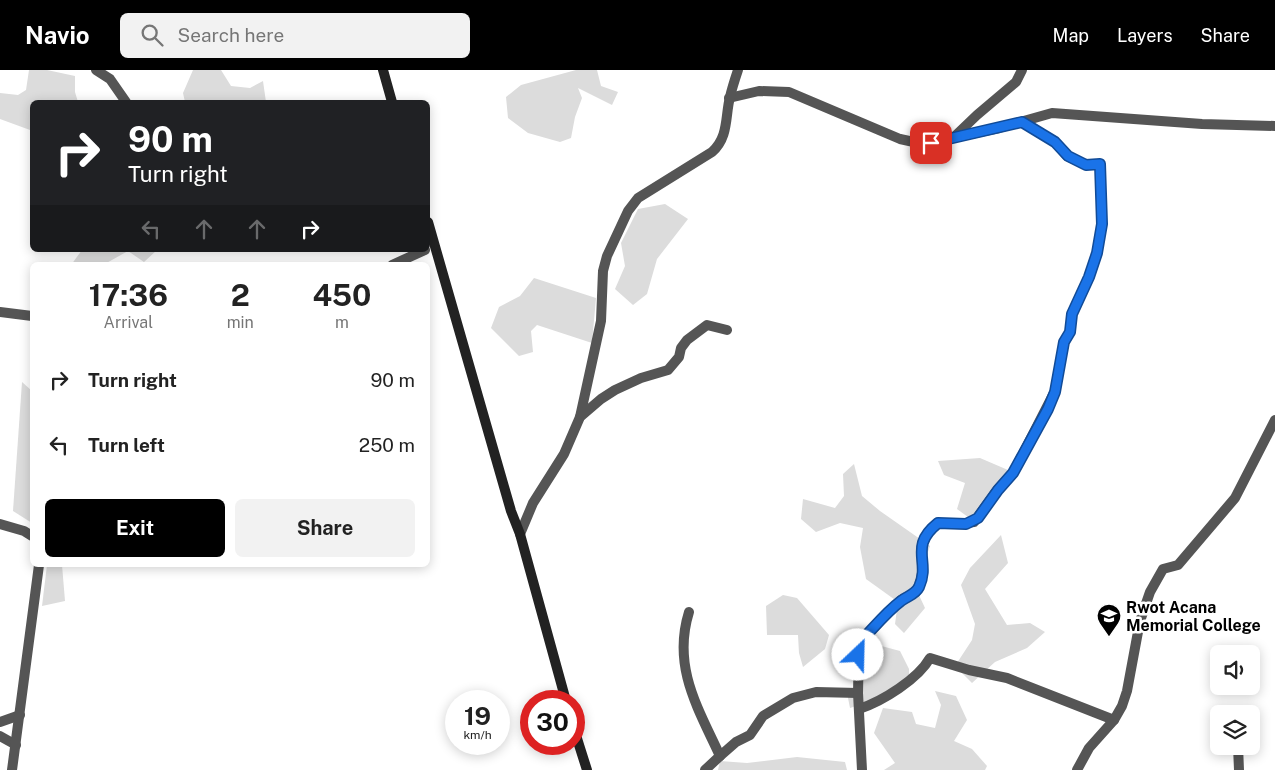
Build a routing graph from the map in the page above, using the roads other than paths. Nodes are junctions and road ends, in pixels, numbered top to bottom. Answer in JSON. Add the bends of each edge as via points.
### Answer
{"nodes":[{"id":1,"x":96,"y":70,"type":"edge"},
{"id":2,"x":383,"y":70,"type":"edge"},
{"id":3,"x":738,"y":70,"type":"edge"},
{"id":4,"x":1022,"y":70,"type":"edge"},
{"id":5,"x":729,"y":98,"type":"junction"},
{"id":6,"x":125,"y":100,"type":"edge"},
{"id":7,"x":391,"y":100,"type":"edge"},
{"id":8,"x":1022,"y":122,"type":"junction"},
{"id":9,"x":1275,"y":126,"type":"edge"},
{"id":10,"x":953,"y":138,"type":"junction"},
{"id":11,"x":430,"y":251,"type":"edge"},
{"id":12,"x":420,"y":252,"type":"edge"},
{"id":13,"x":399,"y":262,"type":"edge"},
{"id":14,"x":0,"y":312,"type":"edge"},
{"id":15,"x":30,"y":316,"type":"edge"},
{"id":16,"x":727,"y":330,"type":"dead end"},
{"id":17,"x":580,"y":417,"type":"junction"},
{"id":18,"x":1275,"y":420,"type":"edge"},
{"id":19,"x":0,"y":524,"type":"edge"},
{"id":20,"x":520,"y":534,"type":"junction"},
{"id":21,"x":30,"y":535,"type":"edge"},
{"id":22,"x":39,"y":567,"type":"edge"},
{"id":23,"x":689,"y":612,"type":"dead end"},
{"id":24,"x":563,"y":690,"type":"edge"},
{"id":25,"x":858,"y":693,"type":"junction"},
{"id":26,"x":860,"y":709,"type":"junction"},
{"id":27,"x":20,"y":715,"type":"junction"},
{"id":28,"x":1114,"y":720,"type":"junction"},
{"id":29,"x":0,"y":722,"type":"edge"},
{"id":30,"x":0,"y":736,"type":"edge"},
{"id":31,"x":16,"y":745,"type":"junction"},
{"id":32,"x":582,"y":755,"type":"edge"},
{"id":33,"x":1238,"y":755,"type":"edge"},
{"id":34,"x":720,"y":756,"type":"junction"},
{"id":35,"x":12,"y":770,"type":"edge"},
{"id":36,"x":587,"y":770,"type":"edge"},
{"id":37,"x":705,"y":770,"type":"edge"},
{"id":38,"x":862,"y":770,"type":"edge"},
{"id":39,"x":1078,"y":770,"type":"edge"},
{"id":40,"x":1239,"y":770,"type":"edge"}],
"edges":[{"from":1,"to":6,"type":"street","via":[[110,79]]},
{"from":2,"to":7,"type":"street"},
{"from":3,"to":5,"type":"street"},
{"from":4,"to":10,"type":"street","via":[[1016,82]]},
{"from":5,"to":10,"type":"street","via":[[759,91],[789,92],[912,142],[931,143]]},
{"from":5,"to":17,"type":"street","via":[[726,128],[717,148],[638,198],[628,211],[603,271],[601,321]]},
{"from":8,"to":9,"type":"street","via":[[1052,113]]},
{"from":8,"to":10,"type":"street"},
{"from":8,"to":25,"type":"street","via":[[1055,142],[1068,156],[1086,165],[1100,164],[1102,224],[1097,253],[1072,314],[1055,392],[1031,441],[1013,473],[978,518],[966,524],[938,523],[926,534],[921,546],[922,566],[916,592],[901,600],[859,643]]},
{"from":11,"to":20,"type":"street"},
{"from":12,"to":13,"type":"street"},
{"from":14,"to":15,"type":"street"},
{"from":16,"to":17,"type":"street","via":[[707,325],[683,344],[679,357],[668,370],[615,390]]},
{"from":17,"to":20,"type":"street","via":[[564,454],[533,502]]},
{"from":18,"to":28,"type":"street","via":[[1235,498],[1178,565],[1163,570],[1150,592],[1140,621],[1127,690]]},
{"from":19,"to":21,"type":"street"},
{"from":20,"to":24,"type":"street"},
{"from":22,"to":27,"type":"street"},
{"from":23,"to":34,"type":"street","via":[[683,647],[689,690]]},
{"from":25,"to":26,"type":"street"},
{"from":25,"to":34,"type":"street","via":[[816,692],[793,698],[763,716],[750,735]]},
{"from":26,"to":28,"type":"street","via":[[906,682],[930,658],[1007,678]]},
{"from":26,"to":38,"type":"street"},
{"from":27,"to":29,"type":"street"},
{"from":27,"to":31,"type":"street"},
{"from":28,"to":39,"type":"street","via":[[1090,748]]},
{"from":30,"to":31,"type":"street"},
{"from":31,"to":35,"type":"street"},
{"from":32,"to":36,"type":"street"},
{"from":33,"to":40,"type":"street"},
{"from":34,"to":37,"type":"street"}]}
